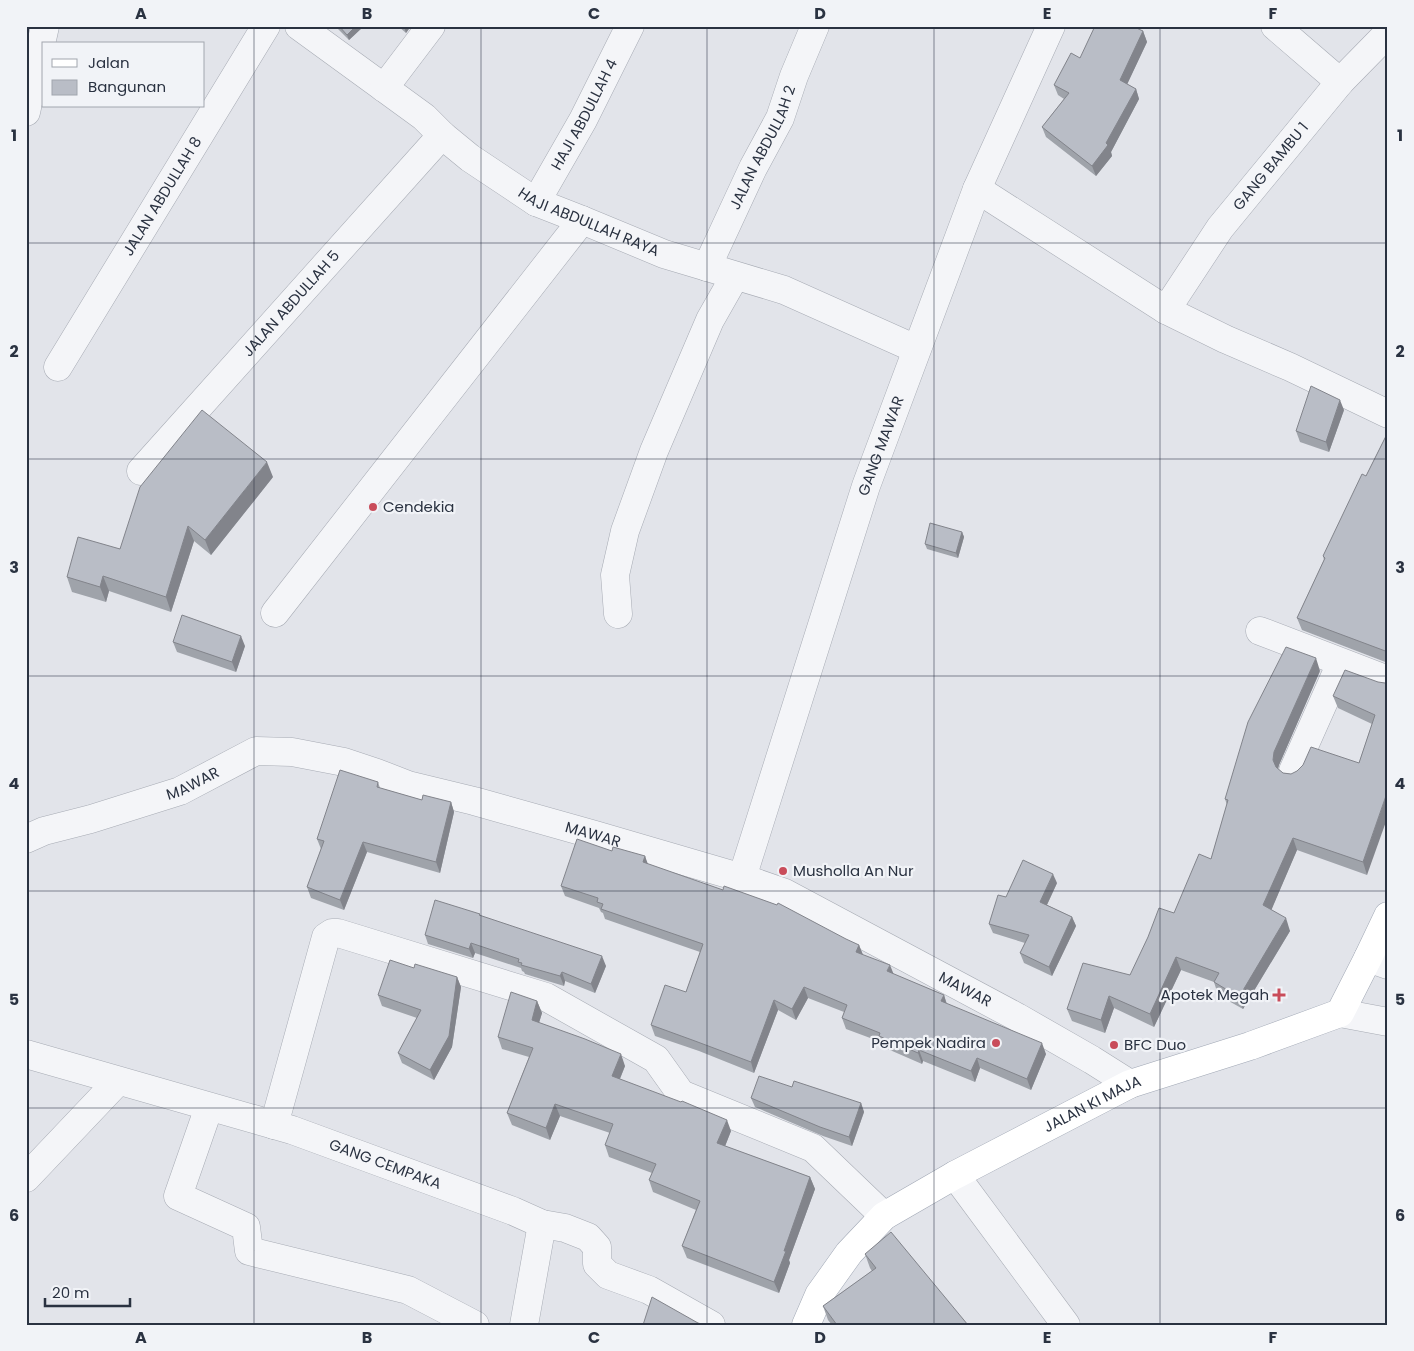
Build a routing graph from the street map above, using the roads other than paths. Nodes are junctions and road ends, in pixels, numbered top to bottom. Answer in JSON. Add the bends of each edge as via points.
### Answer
{"nodes":[{"id":1,"x":45,"y":26,"type":"edge"},
{"id":2,"x":266,"y":26,"type":"edge"},
{"id":3,"x":299,"y":26,"type":"edge"},
{"id":4,"x":431,"y":26,"type":"edge"},
{"id":5,"x":630,"y":26,"type":"edge"},
{"id":6,"x":815,"y":26,"type":"edge"},
{"id":7,"x":1051,"y":26,"type":"edge"},
{"id":8,"x":1275,"y":26,"type":"edge"},
{"id":9,"x":1388,"y":33,"type":"edge"},
{"id":10,"x":1340,"y":82,"type":"junction"},
{"id":11,"x":384,"y":88,"type":"junction"},
{"id":12,"x":26,"y":112,"type":"edge"},
{"id":13,"x":442,"y":135,"type":"junction"},
{"id":14,"x":977,"y":189,"type":"junction"},
{"id":15,"x":536,"y":202,"type":"junction"},
{"id":16,"x":582,"y":220,"type":"junction"},
{"id":17,"x":708,"y":267,"type":"junction"},
{"id":18,"x":735,"y":276,"type":"junction"},
{"id":19,"x":1166,"y":310,"type":"junction"},
{"id":20,"x":916,"y":349,"type":"junction"},
{"id":21,"x":58,"y":367,"type":"dead end"},
{"id":22,"x":1388,"y":414,"type":"edge"},
{"id":23,"x":141,"y":471,"type":"dead end"},
{"id":24,"x":275,"y":613,"type":"dead end"},
{"id":25,"x":618,"y":614,"type":"dead end"},
{"id":26,"x":1260,"y":631,"type":"dead end"},
{"id":27,"x":1341,"y":663,"type":"junction"},
{"id":28,"x":1388,"y":680,"type":"edge"},
{"id":29,"x":1293,"y":772,"type":"edge"},
{"id":30,"x":26,"y":839,"type":"edge"},
{"id":31,"x":742,"y":878,"type":"junction"},
{"id":32,"x":1388,"y":916,"type":"edge"},
{"id":33,"x":1378,"y":962,"type":"edge"},
{"id":34,"x":1340,"y":1013,"type":"junction"},
{"id":35,"x":1388,"y":1022,"type":"edge"},
{"id":36,"x":26,"y":1054,"type":"edge"},
{"id":37,"x":118,"y":1081,"type":"junction"},
{"id":38,"x":1130,"y":1084,"type":"junction"},
{"id":39,"x":209,"y":1107,"type":"junction"},
{"id":40,"x":274,"y":1125,"type":"junction"},
{"id":41,"x":954,"y":1175,"type":"junction"},
{"id":42,"x":26,"y":1178,"type":"edge"},
{"id":43,"x":884,"y":1216,"type":"junction"},
{"id":44,"x":542,"y":1224,"type":"junction"},
{"id":45,"x":475,"y":1325,"type":"edge"},
{"id":46,"x":524,"y":1325,"type":"edge"},
{"id":47,"x":711,"y":1325,"type":"edge"},
{"id":48,"x":806,"y":1325,"type":"edge"},
{"id":49,"x":1066,"y":1325,"type":"edge"}],
"edges":[{"from":1,"to":12,"type":"street"},
{"from":2,"to":21,"type":"street","name":"JALAN ABDULLAH 8"},
{"from":3,"to":11,"type":"street","name":"HAJI ABDULLAH RAYA"},
{"from":4,"to":11,"type":"street"},
{"from":5,"to":15,"type":"street","name":"HAJI ABDULLAH 4","via":[[583,120]]},
{"from":6,"to":17,"type":"street","name":"JALAN ABDULLAH 2","via":[[780,118],[753,168]]},
{"from":7,"to":14,"type":"street","name":"GANG MAWAR"},
{"from":8,"to":10,"type":"street"},
{"from":9,"to":10,"type":"street","name":"GANG BAMBU 1"},
{"from":10,"to":19,"type":"street","name":"GANG BAMBU 1","via":[[1220,228]]},
{"from":11,"to":13,"type":"street","name":"HAJI ABDULLAH RAYA","via":[[424,117]]},
{"from":13,"to":15,"type":"street","name":"HAJI ABDULLAH RAYA"},
{"from":13,"to":23,"type":"street","name":"JALAN ABDULLAH 5"},
{"from":14,"to":19,"type":"street"},
{"from":14,"to":20,"type":"street","name":"GANG MAWAR"},
{"from":15,"to":16,"type":"street","name":"HAJI ABDULLAH RAYA"},
{"from":16,"to":17,"type":"street","name":"HAJI ABDULLAH RAYA","via":[[664,254]]},
{"from":16,"to":24,"type":"street"},
{"from":17,"to":18,"type":"street","name":"HAJI ABDULLAH RAYA"},
{"from":18,"to":20,"type":"street","name":"HAJI ABDULLAH RAYA","via":[[784,290]]},
{"from":18,"to":25,"type":"street","via":[[710,320],[654,451],[625,531],[615,575]]},
{"from":19,"to":22,"type":"street"},
{"from":20,"to":31,"type":"street","name":"GANG MAWAR","via":[[866,486]]},
{"from":26,"to":27,"type":"street"},
{"from":27,"to":28,"type":"street"},
{"from":27,"to":29,"type":"street"},
{"from":30,"to":31,"type":"street","name":"MAWAR","via":[[180,791],[256,751],[292,752],[344,762],[408,785]]},
{"from":31,"to":38,"type":"street","name":"MAWAR","via":[[785,893],[920,964]]},
{"from":32,"to":33,"type":"main road"},
{"from":33,"to":34,"type":"main road"},
{"from":34,"to":35,"type":"street"},
{"from":34,"to":38,"type":"main road","name":"JALAN KI MAJA"},
{"from":36,"to":37,"type":"street","name":"GANG CEMPAKA"},
{"from":37,"to":39,"type":"street","name":"GANG CEMPAKA"},
{"from":37,"to":42,"type":"street"},
{"from":38,"to":41,"type":"main road","name":"JALAN KI MAJA"},
{"from":39,"to":40,"type":"street","name":"GANG CEMPAKA"},
{"from":39,"to":45,"type":"street","via":[[178,1196],[246,1227],[249,1251],[408,1290]]},
{"from":40,"to":43,"type":"street","via":[[326,937],[338,933],[546,997],[656,1059],[681,1094],[813,1148]]},
{"from":40,"to":44,"type":"street","name":"GANG CEMPAKA"},
{"from":41,"to":43,"type":"main road","name":"JALAN KI MAJA"},
{"from":41,"to":49,"type":"street"},
{"from":43,"to":48,"type":"main road","name":"JALAN KI MAJA","via":[[849,1253],[819,1295]]},
{"from":44,"to":46,"type":"street"},
{"from":44,"to":47,"type":"street","name":"GANG CEMPAKA","via":[[588,1237],[597,1247],[597,1264],[608,1274],[649,1290]]}]}
